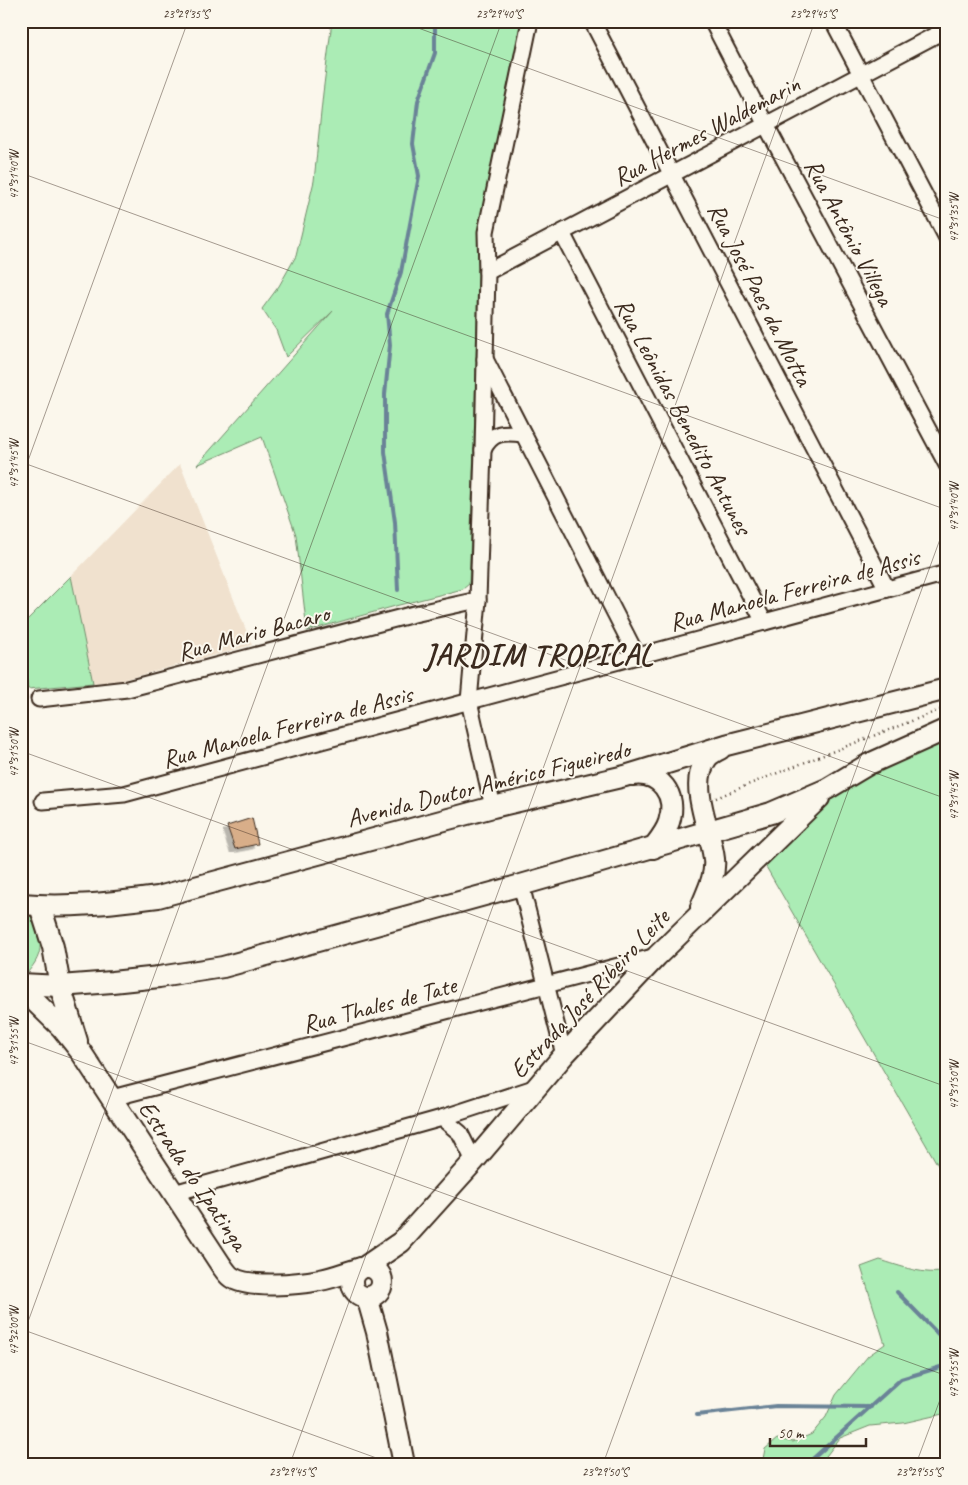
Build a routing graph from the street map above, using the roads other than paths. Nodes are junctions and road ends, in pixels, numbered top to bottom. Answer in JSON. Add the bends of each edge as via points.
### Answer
{"nodes":[{"id":1,"x":530,"y":21,"type":"edge"},
{"id":2,"x":592,"y":21,"type":"edge"},
{"id":3,"x":712,"y":21,"type":"edge"},
{"id":4,"x":833,"y":21,"type":"edge"},
{"id":5,"x":942,"y":21,"type":"edge"},
{"id":6,"x":947,"y":30,"type":"edge"},
{"id":7,"x":861,"y":74,"type":"junction"},
{"id":8,"x":766,"y":125,"type":"junction"},
{"id":9,"x":672,"y":174,"type":"junction"},
{"id":10,"x":562,"y":232,"type":"junction"},
{"id":11,"x":947,"y":238,"type":"edge"},
{"id":12,"x":487,"y":272,"type":"junction"},
{"id":13,"x":484,"y":357,"type":"junction"},
{"id":14,"x":523,"y":434,"type":"junction"},
{"id":15,"x":483,"y":450,"type":"junction"},
{"id":16,"x":947,"y":465,"type":"edge"},
{"id":17,"x":947,"y":573,"type":"edge"},
{"id":18,"x":887,"y":589,"type":"junction"},
{"id":19,"x":478,"y":600,"type":"junction"},
{"id":20,"x":764,"y":622,"type":"junction"},
{"id":21,"x":637,"y":656,"type":"junction"},
{"id":22,"x":947,"y":689,"type":"edge"},
{"id":23,"x":39,"y":698,"type":"dead end"},
{"id":24,"x":470,"y":701,"type":"junction"},
{"id":25,"x":947,"y":729,"type":"edge"},
{"id":26,"x":726,"y":745,"type":"junction"},
{"id":27,"x":625,"y":776,"type":"junction"},
{"id":28,"x":699,"y":785,"type":"junction"},
{"id":29,"x":827,"y":790,"type":"junction"},
{"id":30,"x":43,"y":801,"type":"dead end"},
{"id":31,"x":493,"y":807,"type":"junction"},
{"id":32,"x":742,"y":821,"type":"junction"},
{"id":33,"x":708,"y":831,"type":"junction"},
{"id":34,"x":653,"y":848,"type":"junction"},
{"id":35,"x":521,"y":885,"type":"junction"},
{"id":36,"x":30,"y":905,"type":"edge"},
{"id":37,"x":698,"y":914,"type":"junction"},
{"id":38,"x":54,"y":947,"type":"junction"},
{"id":39,"x":658,"y":956,"type":"junction"},
{"id":40,"x":23,"y":985,"type":"edge"},
{"id":41,"x":546,"y":985,"type":"junction"},
{"id":42,"x":60,"y":986,"type":"junction"},
{"id":43,"x":80,"y":1052,"type":"junction"},
{"id":44,"x":564,"y":1056,"type":"junction"},
{"id":45,"x":538,"y":1086,"type":"junction"},
{"id":46,"x":112,"y":1098,"type":"junction"},
{"id":47,"x":442,"y":1118,"type":"junction"},
{"id":48,"x":474,"y":1161,"type":"junction"},
{"id":49,"x":174,"y":1193,"type":"junction"},
{"id":50,"x":400,"y":1242,"type":"junction"},
{"id":51,"x":363,"y":1267,"type":"junction"},
{"id":52,"x":320,"y":1280,"type":"junction"},
{"id":53,"x":367,"y":1292,"type":"junction"},
{"id":54,"x":404,"y":1464,"type":"edge"}],
"edges":[{"from":1,"to":12,"type":"street","via":[[486,232]]},
{"from":2,"to":9,"type":"street","name":"Rua José Paes da Motta"},
{"from":3,"to":8,"type":"street","name":"Rua Antônio Villega"},
{"from":4,"to":7,"type":"street"},
{"from":5,"to":6,"type":"street"},
{"from":6,"to":7,"type":"street","name":"Rua Hermes Waldemarin"},
{"from":7,"to":8,"type":"street","name":"Rua Hermes Waldemarin"},
{"from":7,"to":11,"type":"street"},
{"from":8,"to":9,"type":"street","name":"Rua Hermes Waldemarin"},
{"from":8,"to":16,"type":"street","name":"Rua Antônio Villega"},
{"from":9,"to":10,"type":"street","name":"Rua Hermes Waldemarin"},
{"from":9,"to":18,"type":"street","name":"Rua José Paes da Motta"},
{"from":10,"to":12,"type":"street","name":"Rua Hermes Waldemarin"},
{"from":10,"to":20,"type":"street","name":"Rua Leônidas Benedito Antunes"},
{"from":12,"to":13,"type":"street"},
{"from":13,"to":14,"type":"street"},
{"from":13,"to":15,"type":"street"},
{"from":14,"to":15,"type":"street","via":[[496,434]]},
{"from":14,"to":21,"type":"street"},
{"from":15,"to":19,"type":"street"},
{"from":17,"to":18,"type":"street","name":"Rua Manoela Ferreira de Assis"},
{"from":18,"to":20,"type":"street","name":"Rua Manoela Ferreira de Assis"},
{"from":19,"to":23,"type":"street","name":"Rua Mario Bacaro","via":[[127,689]]},
{"from":19,"to":24,"type":"street"},
{"from":20,"to":21,"type":"street","name":"Rua Manoela Ferreira de Assis"},
{"from":21,"to":24,"type":"street","name":"Rua Manoela Ferreira de Assis"},
{"from":22,"to":26,"type":"main road","name":"Avenida Doutor Américo Figueiredo"},
{"from":24,"to":30,"type":"street","name":"Rua Manoela Ferreira de Assis","via":[[124,794]]},
{"from":24,"to":31,"type":"street"},
{"from":25,"to":29,"type":"main road","via":[[869,764]]},
{"from":26,"to":27,"type":"main road","name":"Avenida Doutor Américo Figueiredo"},
{"from":26,"to":28,"type":"main road","via":[[708,756],[701,770]]},
{"from":27,"to":31,"type":"main road","name":"Avenida Doutor Américo Figueiredo"},
{"from":27,"to":34,"type":"main road","via":[[639,774],[651,777],[660,780],[668,790],[672,808],[670,820]]},
{"from":28,"to":32,"type":"main road","via":[[716,810]]},
{"from":28,"to":33,"type":"main road"},
{"from":29,"to":32,"type":"main road"},
{"from":29,"to":37,"type":"main road","name":"Estrada José Ribeiro Leite"},
{"from":31,"to":36,"type":"main road","name":"Avenida Doutor Américo Figueiredo","via":[[158,897],[113,903]]},
{"from":32,"to":33,"type":"main road"},
{"from":33,"to":34,"type":"main road"},
{"from":33,"to":37,"type":"main road","via":[[714,869]]},
{"from":34,"to":35,"type":"main road"},
{"from":35,"to":41,"type":"street"},
{"from":35,"to":42,"type":"main road","via":[[223,967],[160,977]]},
{"from":36,"to":38,"type":"main road","name":"Avenida Doutor Américo Figueiredo"},
{"from":37,"to":39,"type":"main road","name":"Estrada José Ribeiro Leite"},
{"from":38,"to":40,"type":"main road","via":[[42,972]]},
{"from":38,"to":42,"type":"main road","name":"Avenida Doutor Américo Figueiredo"},
{"from":39,"to":41,"type":"street","name":"Rua Thales de Tate"},
{"from":39,"to":44,"type":"main road","name":"Estrada José Ribeiro Leite"},
{"from":40,"to":42,"type":"main road"},
{"from":40,"to":43,"type":"main road","name":"Estrada do Ipatinga"},
{"from":41,"to":44,"type":"street"},
{"from":41,"to":46,"type":"street","name":"Rua Thales de Tate"},
{"from":42,"to":43,"type":"main road","name":"Estrada do Ipatinga"},
{"from":43,"to":46,"type":"main road","name":"Estrada do Ipatinga"},
{"from":44,"to":45,"type":"main road","name":"Estrada José Ribeiro Leite"},
{"from":45,"to":47,"type":"street"},
{"from":45,"to":48,"type":"main road","name":"Estrada José Ribeiro Leite"},
{"from":46,"to":49,"type":"main road","name":"Estrada do Ipatinga"},
{"from":47,"to":48,"type":"street","via":[[460,1133]]},
{"from":47,"to":49,"type":"street"},
{"from":48,"to":50,"type":"main road","name":"Estrada José Ribeiro Leite"},
{"from":49,"to":52,"type":"main road","name":"Estrada do Ipatinga","via":[[231,1277],[255,1285]]},
{"from":50,"to":51,"type":"main road","name":"Estrada José Ribeiro Leite"},
{"from":50,"to":53,"type":"main road","name":"Estrada José Ribeiro Leite"},
{"from":51,"to":52,"type":"main road","name":"Estrada do Ipatinga"},
{"from":51,"to":53,"type":"main road","via":[[370,1266],[382,1277]]},
{"from":52,"to":53,"type":"main road","name":"Estrada do Ipatinga"},
{"from":53,"to":54,"type":"main road","name":"Estrada José Ribeiro Leite","via":[[378,1302],[377,1332]]}]}
